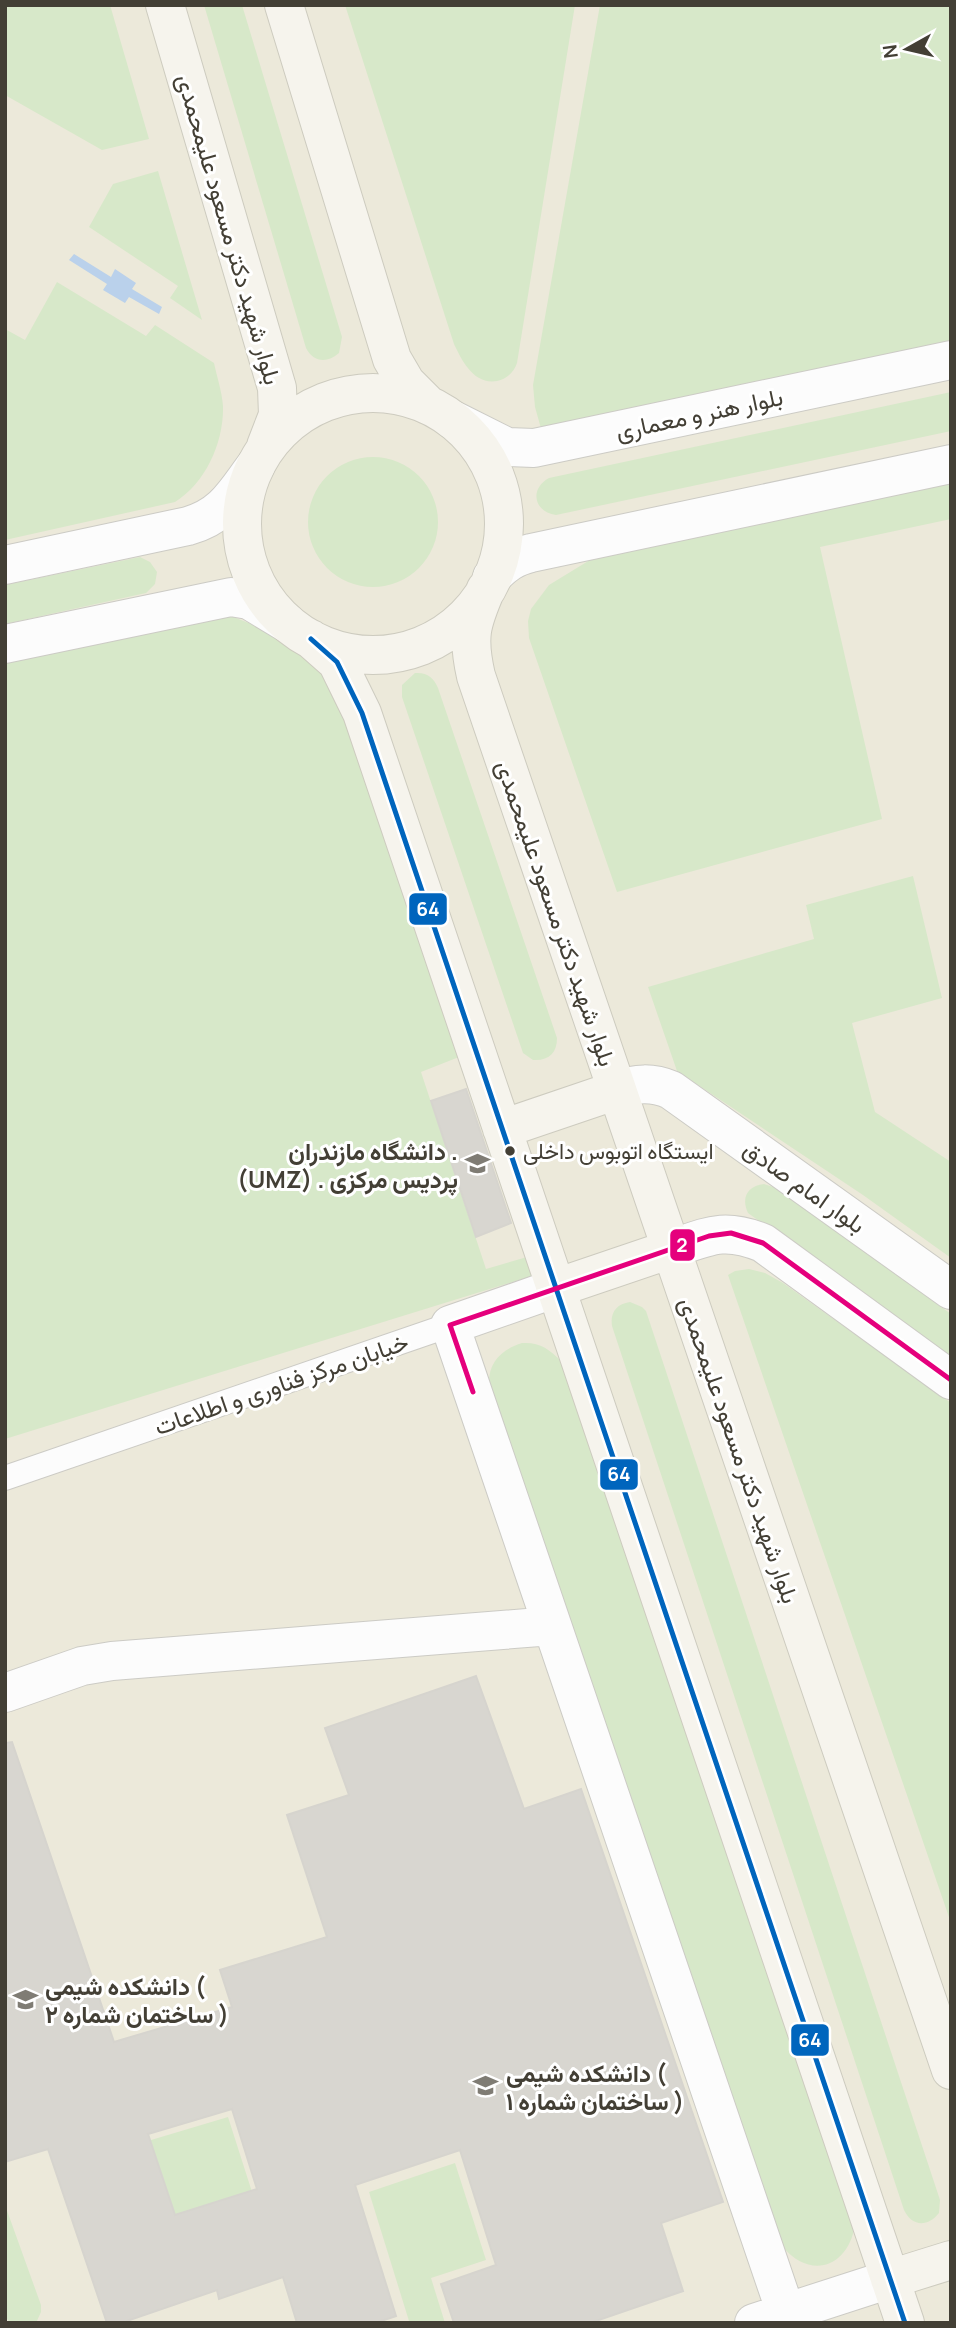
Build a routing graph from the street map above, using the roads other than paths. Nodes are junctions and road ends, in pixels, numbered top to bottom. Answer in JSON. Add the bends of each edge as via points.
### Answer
{"nodes":[{"id":1,"x":164,"y":5,"type":"edge"},
{"id":2,"x":284,"y":5,"type":"edge"},
{"id":3,"x":951,"y":360,"type":"edge"},
{"id":4,"x":440,"y":413,"type":"junction"},
{"id":5,"x":260,"y":459,"type":"junction"},
{"id":6,"x":951,"y":464,"type":"edge"},
{"id":7,"x":5,"y":565,"type":"edge"},
{"id":8,"x":489,"y":583,"type":"junction"},
{"id":9,"x":299,"y":631,"type":"junction"},
{"id":10,"x":5,"y":644,"type":"edge"},
{"id":11,"x":617,"y":1090,"type":"junction"},
{"id":12,"x":502,"y":1129,"type":"junction"},
{"id":13,"x":671,"y":1249,"type":"junction"},
{"id":14,"x":556,"y":1288,"type":"junction"},
{"id":15,"x":951,"y":1290,"type":"edge"},
{"id":16,"x":450,"y":1325,"type":"junction"},
{"id":17,"x":951,"y":1380,"type":"edge"},
{"id":18,"x":5,"y":1478,"type":"edge"},
{"id":19,"x":552,"y":1626,"type":"junction"},
{"id":20,"x":5,"y":1693,"type":"edge"},
{"id":21,"x":951,"y":2070,"type":"edge"},
{"id":22,"x":951,"y":2260,"type":"edge"},
{"id":23,"x":890,"y":2279,"type":"junction"},
{"id":24,"x":770,"y":2318,"type":"edge"},
{"id":25,"x":905,"y":2323,"type":"edge"}],
"edges":[{"from":1,"to":5,"type":"main road","name":"بلوار شهید دکتر مسعود علیمحمدی","via":[[277,388],[276,424]]},
{"from":2,"to":4,"type":"main road","via":[[392,359],[406,383]]},
{"from":3,"to":4,"type":"street","name":"بلوار هنر و معماری","via":[[534,448],[507,447]]},
{"from":4,"to":5,"type":"main road","via":[[408,398],[386,394],[329,400],[292,421]]},
{"from":4,"to":8,"type":"main road","name":"بلوار شهید دکتر مسعود علیمحمدی","via":[[473,440],[489,464],[499,492],[503,534]]},
{"from":5,"to":7,"type":"street","via":[[228,502],[207,520]]},
{"from":5,"to":9,"type":"main road","name":"بلوار شهید دکتر مسعود علیمحمدی","via":[[246,492],[245,549],[260,589]]},
{"from":6,"to":8,"type":"street","via":[[531,553],[502,565]]},
{"from":8,"to":9,"type":"main road","via":[[469,613],[453,627],[408,650],[365,655],[337,650]]},
{"from":8,"to":11,"type":"main road","name":"بلوار شهید دکتر مسعود علیمحمدی","via":[[473,620],[476,676]]},
{"from":9,"to":10,"type":"street","via":[[248,600],[230,597]]},
{"from":9,"to":12,"type":"main road","via":[[337,662],[362,713]]},
{"from":11,"to":12,"type":"main road"},
{"from":11,"to":13,"type":"main road","name":"بلوار شهید دکتر مسعود علیمحمدی"},
{"from":11,"to":15,"type":"street","name":"بلوار امام صادق","via":[[650,1084],[671,1090]]},
{"from":12,"to":14,"type":"main road"},
{"from":13,"to":14,"type":"main road"},
{"from":13,"to":17,"type":"street","via":[[719,1234],[742,1235],[763,1243]]},
{"from":13,"to":21,"type":"main road","name":"بلوار شهید دکتر مسعود علیمحمدی"},
{"from":14,"to":16,"type":"street","name":"خیابان مرکز فناوری و اطلاعات"},
{"from":14,"to":23,"type":"main road"},
{"from":16,"to":18,"type":"lane","name":"خیابان مرکز فناوری و اطلاعات"},
{"from":16,"to":19,"type":"street"},
{"from":19,"to":20,"type":"street","via":[[112,1661],[82,1666]]},
{"from":19,"to":24,"type":"street"},
{"from":22,"to":23,"type":"main road"},
{"from":23,"to":24,"type":"street"},
{"from":23,"to":25,"type":"main road"}]}
